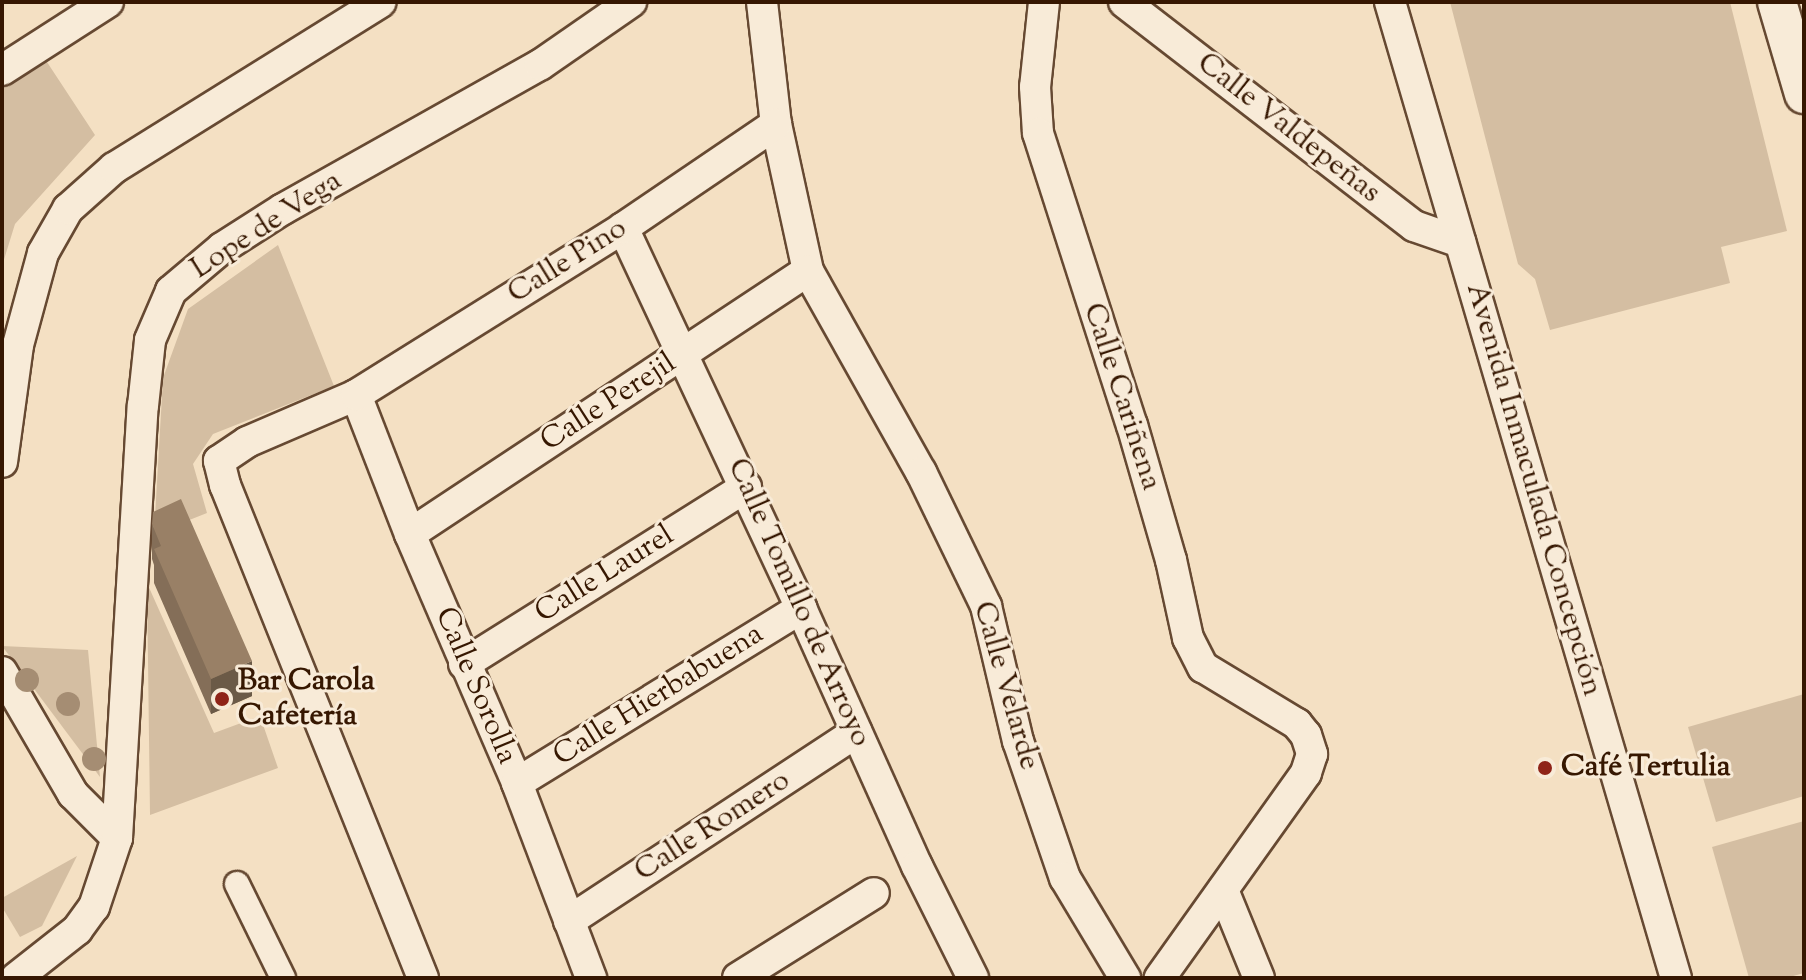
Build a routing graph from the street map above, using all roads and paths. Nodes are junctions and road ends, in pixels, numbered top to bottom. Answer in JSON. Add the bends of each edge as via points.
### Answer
{"nodes":[{"id":1,"x":108,"y":2,"type":"edge"},
{"id":2,"x":381,"y":2,"type":"edge"},
{"id":3,"x":631,"y":2,"type":"edge"},
{"id":4,"x":762,"y":2,"type":"edge"},
{"id":5,"x":1044,"y":2,"type":"edge"},
{"id":6,"x":1124,"y":2,"type":"edge"},
{"id":7,"x":1390,"y":2,"type":"edge"},
{"id":8,"x":1777,"y":2,"type":"edge"},
{"id":9,"x":2,"y":70,"type":"edge"},
{"id":10,"x":1804,"y":94,"type":"edge"},
{"id":11,"x":776,"y":124,"type":"junction"},
{"id":12,"x":623,"y":228,"type":"junction"},
{"id":13,"x":1460,"y":242,"type":"junction"},
{"id":14,"x":808,"y":271,"type":"junction"},
{"id":15,"x":684,"y":355,"type":"junction"},
{"id":16,"x":356,"y":395,"type":"junction"},
{"id":17,"x":2,"y":462,"type":"edge"},
{"id":18,"x":746,"y":487,"type":"junction"},
{"id":19,"x":410,"y":534,"type":"junction"},
{"id":20,"x":801,"y":608,"type":"junction"},
{"id":21,"x":464,"y":664,"type":"junction"},
{"id":22,"x":2,"y":672,"type":"edge"},
{"id":23,"x":857,"y":732,"type":"junction"},
{"id":24,"x":517,"y":783,"type":"junction"},
{"id":25,"x":117,"y":838,"type":"junction"},
{"id":26,"x":237,"y":884,"type":"dead end"},
{"id":27,"x":1223,"y":890,"type":"junction"},
{"id":28,"x":874,"y":893,"type":"dead end"},
{"id":29,"x":569,"y":921,"type":"junction"},
{"id":30,"x":969,"y":976,"type":"edge"},
{"id":31,"x":16,"y":978,"type":"edge"},
{"id":32,"x":283,"y":978,"type":"edge"},
{"id":33,"x":423,"y":978,"type":"edge"},
{"id":34,"x":591,"y":978,"type":"edge"},
{"id":35,"x":738,"y":978,"type":"edge"},
{"id":36,"x":1125,"y":978,"type":"edge"},
{"id":37,"x":1160,"y":978,"type":"edge"},
{"id":38,"x":1259,"y":978,"type":"edge"},
{"id":39,"x":1676,"y":978,"type":"edge"}],
"edges":[{"from":1,"to":9,"type":"street"},
{"from":2,"to":17,"type":"street","via":[[114,168],[68,209],[43,253],[18,345]]},
{"from":3,"to":25,"type":"street","name":"Lope de Vega","via":[[540,65],[283,209],[222,248],[171,291],[150,340],[146,380]]},
{"from":4,"to":11,"type":"street"},
{"from":5,"to":27,"type":"street","name":"Calle Cariñena","via":[[1035,87],[1038,133],[1132,425],[1188,638],[1203,667],[1297,724],[1312,754],[1306,773]]},
{"from":6,"to":13,"type":"street","name":"Calle Valdepeñas","via":[[1414,226]]},
{"from":7,"to":13,"type":"street","name":"Avenida Inmaculada Concepción"},
{"from":8,"to":10,"type":"street"},
{"from":11,"to":12,"type":"street","name":"Calle Pino"},
{"from":11,"to":14,"type":"street","name":"Calle Velarde"},
{"from":12,"to":15,"type":"street","name":"Calle Tomillo de Arroyo"},
{"from":12,"to":16,"type":"street","name":"Calle Pino"},
{"from":13,"to":39,"type":"street","name":"Avenida Inmaculada Concepción"},
{"from":14,"to":15,"type":"street","name":"Calle Perejil"},
{"from":14,"to":36,"type":"street","name":"Calle Velarde","via":[[921,472],[986,606],[1018,741],[1065,878]]},
{"from":15,"to":18,"type":"street","name":"Calle Tomillo de Arroyo"},
{"from":15,"to":19,"type":"street","name":"Calle Perejil"},
{"from":16,"to":19,"type":"street","name":"Calle Sorolla"},
{"from":16,"to":33,"type":"street","name":"Calle Pino","via":[[247,442],[219,461]]},
{"from":18,"to":20,"type":"street","name":"Calle Tomillo de Arroyo"},
{"from":18,"to":21,"type":"street","name":"Calle Laurel"},
{"from":19,"to":21,"type":"street","name":"Calle Sorolla"},
{"from":20,"to":23,"type":"street","name":"Calle Tomillo de Arroyo"},
{"from":20,"to":24,"type":"street","name":"Calle Hierbabuena"},
{"from":21,"to":24,"type":"street","name":"Calle Sorolla"},
{"from":22,"to":25,"type":"street","via":[[73,794]]},
{"from":23,"to":29,"type":"street","name":"Calle Romero"},
{"from":23,"to":30,"type":"street","name":"Calle Tomillo de Arroyo"},
{"from":24,"to":29,"type":"street","name":"Calle Sorolla"},
{"from":25,"to":31,"type":"street","name":"Lope de Vega","via":[[94,907],[77,930]]},
{"from":26,"to":32,"type":"street"},
{"from":27,"to":37,"type":"street"},
{"from":27,"to":38,"type":"street"},
{"from":28,"to":35,"type":"street"},
{"from":29,"to":34,"type":"street","name":"Calle Sorolla"}]}
